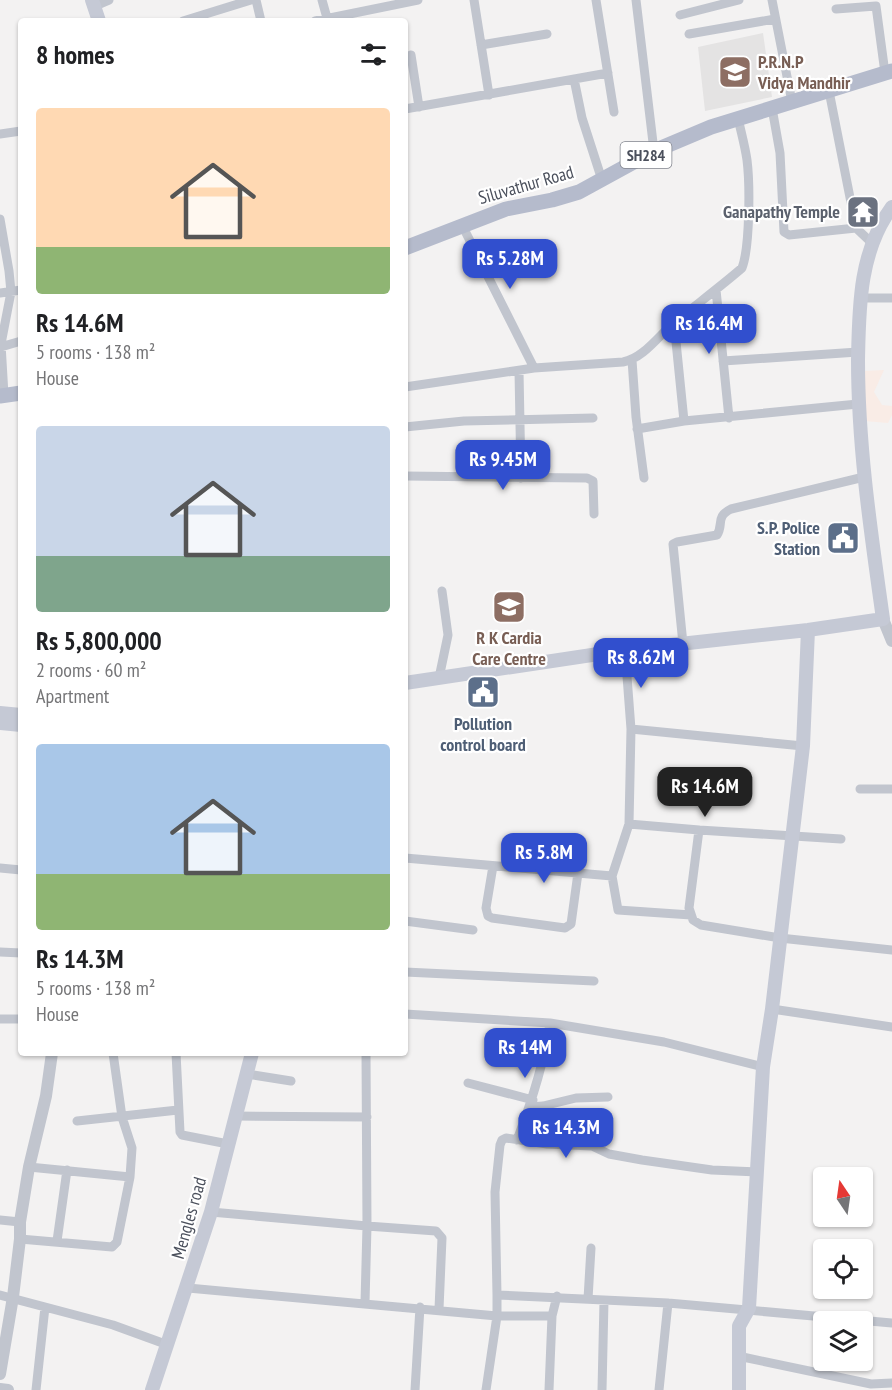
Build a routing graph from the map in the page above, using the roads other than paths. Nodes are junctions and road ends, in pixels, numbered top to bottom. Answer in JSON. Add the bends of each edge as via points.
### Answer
{"nodes":[{"id":1,"x":109,"y":0,"type":"edge"},
{"id":2,"x":253,"y":0,"type":"edge"},
{"id":3,"x":322,"y":0,"type":"edge"},
{"id":4,"x":418,"y":0,"type":"edge"},
{"id":5,"x":474,"y":0,"type":"edge"},
{"id":6,"x":596,"y":0,"type":"edge"},
{"id":7,"x":636,"y":0,"type":"edge"},
{"id":8,"x":739,"y":0,"type":"edge"},
{"id":9,"x":772,"y":0,"type":"edge"},
{"id":10,"x":94,"y":3,"type":"edge"},
{"id":11,"x":836,"y":9,"type":"dead end"},
{"id":12,"x":680,"y":15,"type":"dead end"},
{"id":13,"x":98,"y":18,"type":"edge"},
{"id":14,"x":193,"y":18,"type":"edge"},
{"id":15,"x":260,"y":18,"type":"edge"},
{"id":16,"x":327,"y":18,"type":"joint"},
{"id":17,"x":775,"y":20,"type":"junction"},
{"id":18,"x":547,"y":34,"type":"dead end"},
{"id":19,"x":689,"y":34,"type":"dead end"},
{"id":20,"x":481,"y":45,"type":"junction"},
{"id":21,"x":411,"y":55,"type":"dead end"},
{"id":22,"x":888,"y":72,"type":"edge"},
{"id":23,"x":608,"y":73,"type":"junction"},
{"id":24,"x":574,"y":80,"type":"junction"},
{"id":25,"x":829,"y":91,"type":"junction"},
{"id":26,"x":489,"y":95,"type":"junction"},
{"id":27,"x":792,"y":102,"type":"junction"},
{"id":28,"x":419,"y":107,"type":"junction"},
{"id":29,"x":772,"y":108,"type":"junction"},
{"id":30,"x":408,"y":109,"type":"edge"},
{"id":31,"x":614,"y":112,"type":"dead end"},
{"id":32,"x":738,"y":118,"type":"junction"},
{"id":33,"x":18,"y":131,"type":"edge"},
{"id":34,"x":0,"y":134,"type":"edge"},
{"id":35,"x":654,"y":151,"type":"junction"},
{"id":36,"x":602,"y":180,"type":"junction"},
{"id":37,"x":892,"y":207,"type":"edge"},
{"id":38,"x":0,"y":219,"type":"edge"},
{"id":39,"x":462,"y":225,"type":"junction"},
{"id":40,"x":856,"y":228,"type":"junction"},
{"id":41,"x":874,"y":245,"type":"junction"},
{"id":42,"x":408,"y":247,"type":"edge"},
{"id":43,"x":716,"y":290,"type":"junction"},
{"id":44,"x":18,"y":291,"type":"edge"},
{"id":45,"x":0,"y":292,"type":"edge"},
{"id":46,"x":10,"y":292,"type":"junction"},
{"id":47,"x":860,"y":298,"type":"junction"},
{"id":48,"x":892,"y":298,"type":"edge"},
{"id":49,"x":674,"y":322,"type":"junction"},
{"id":50,"x":18,"y":342,"type":"edge"},
{"id":51,"x":1,"y":347,"type":"edge"},
{"id":52,"x":858,"y":351,"type":"junction"},
{"id":53,"x":632,"y":360,"type":"junction"},
{"id":54,"x":723,"y":361,"type":"junction"},
{"id":55,"x":534,"y":368,"type":"junction"},
{"id":56,"x":519,"y":371,"type":"junction"},
{"id":57,"x":408,"y":387,"type":"edge"},
{"id":58,"x":18,"y":393,"type":"edge"},
{"id":59,"x":2,"y":396,"type":"edge"},
{"id":60,"x":858,"y":404,"type":"junction"},
{"id":61,"x":593,"y":418,"type":"dead end"},
{"id":62,"x":729,"y":418,"type":"junction"},
{"id":63,"x":520,"y":419,"type":"junction"},
{"id":64,"x":684,"y":422,"type":"junction"},
{"id":65,"x":408,"y":427,"type":"edge"},
{"id":66,"x":637,"y":429,"type":"junction"},
{"id":67,"x":408,"y":476,"type":"edge"},
{"id":68,"x":864,"y":477,"type":"junction"},
{"id":69,"x":521,"y":478,"type":"junction"},
{"id":70,"x":644,"y":478,"type":"dead end"},
{"id":71,"x":594,"y":513,"type":"dead end"},
{"id":72,"x":442,"y":591,"type":"dead end"},
{"id":73,"x":883,"y":619,"type":"junction"},
{"id":74,"x":807,"y":630,"type":"junction"},
{"id":75,"x":892,"y":641,"type":"edge"},
{"id":76,"x":683,"y":644,"type":"junction"},
{"id":77,"x":624,"y":650,"type":"junction"},
{"id":78,"x":439,"y":678,"type":"junction"},
{"id":79,"x":408,"y":683,"type":"edge"},
{"id":80,"x":0,"y":713,"type":"edge"},
{"id":81,"x":18,"y":715,"type":"edge"},
{"id":82,"x":0,"y":723,"type":"edge"},
{"id":83,"x":18,"y":725,"type":"edge"},
{"id":84,"x":632,"y":729,"type":"junction"},
{"id":85,"x":803,"y":746,"type":"junction"},
{"id":86,"x":860,"y":789,"type":"dead end"},
{"id":87,"x":892,"y":789,"type":"edge"},
{"id":88,"x":629,"y":824,"type":"junction"},
{"id":89,"x":699,"y":830,"type":"junction"},
{"id":90,"x":792,"y":837,"type":"junction"},
{"id":91,"x":841,"y":839,"type":"dead end"},
{"id":92,"x":408,"y":858,"type":"edge"},
{"id":93,"x":493,"y":866,"type":"junction"},
{"id":94,"x":0,"y":868,"type":"edge"},
{"id":95,"x":18,"y":870,"type":"edge"},
{"id":96,"x":578,"y":873,"type":"junction"},
{"id":97,"x":612,"y":876,"type":"junction"},
{"id":98,"x":691,"y":915,"type":"junction"},
{"id":99,"x":408,"y":921,"type":"edge"},
{"id":100,"x":473,"y":930,"type":"dead end"},
{"id":101,"x":780,"y":938,"type":"junction"},
{"id":102,"x":892,"y":950,"type":"edge"},
{"id":103,"x":0,"y":952,"type":"edge"},
{"id":104,"x":18,"y":953,"type":"edge"},
{"id":105,"x":408,"y":972,"type":"edge"},
{"id":106,"x":594,"y":981,"type":"dead end"},
{"id":107,"x":772,"y":1009,"type":"junction"},
{"id":108,"x":408,"y":1014,"type":"edge"},
{"id":109,"x":0,"y":1018,"type":"edge"},
{"id":110,"x":18,"y":1019,"type":"edge"},
{"id":111,"x":550,"y":1023,"type":"junction"},
{"id":112,"x":892,"y":1027,"type":"edge"},
{"id":113,"x":52,"y":1056,"type":"edge"},
{"id":114,"x":113,"y":1056,"type":"edge"},
{"id":115,"x":176,"y":1056,"type":"edge"},
{"id":116,"x":251,"y":1056,"type":"edge"},
{"id":117,"x":366,"y":1056,"type":"edge"},
{"id":118,"x":763,"y":1066,"type":"junction"},
{"id":119,"x":247,"y":1074,"type":"junction"},
{"id":120,"x":291,"y":1081,"type":"dead end"},
{"id":121,"x":468,"y":1083,"type":"dead end"},
{"id":122,"x":608,"y":1097,"type":"dead end"},
{"id":123,"x":531,"y":1104,"type":"junction"},
{"id":124,"x":178,"y":1110,"type":"junction"},
{"id":125,"x":235,"y":1116,"type":"junction"},
{"id":126,"x":122,"y":1117,"type":"junction"},
{"id":127,"x":367,"y":1117,"type":"junction"},
{"id":128,"x":77,"y":1121,"type":"dead end"},
{"id":129,"x":517,"y":1140,"type":"junction"},
{"id":130,"x":228,"y":1144,"type":"junction"},
{"id":131,"x":29,"y":1167,"type":"junction"},
{"id":132,"x":67,"y":1170,"type":"junction"},
{"id":133,"x":758,"y":1172,"type":"junction"},
{"id":134,"x":130,"y":1177,"type":"junction"},
{"id":135,"x":211,"y":1212,"type":"junction"},
{"id":136,"x":0,"y":1220,"type":"edge"},
{"id":137,"x":20,"y":1222,"type":"junction"},
{"id":138,"x":367,"y":1226,"type":"junction"},
{"id":139,"x":20,"y":1239,"type":"junction"},
{"id":140,"x":57,"y":1241,"type":"junction"},
{"id":141,"x":591,"y":1248,"type":"dead end"},
{"id":142,"x":188,"y":1288,"type":"junction"},
{"id":143,"x":0,"y":1294,"type":"edge"},
{"id":144,"x":497,"y":1295,"type":"junction"},
{"id":145,"x":556,"y":1296,"type":"junction"},
{"id":146,"x":13,"y":1297,"type":"junction"},
{"id":147,"x":588,"y":1299,"type":"junction"},
{"id":148,"x":604,"y":1301,"type":"junction"},
{"id":149,"x":365,"y":1303,"type":"junction"},
{"id":150,"x":668,"y":1303,"type":"junction"},
{"id":151,"x":45,"y":1307,"type":"junction"},
{"id":152,"x":420,"y":1307,"type":"junction"},
{"id":153,"x":749,"y":1308,"type":"junction"},
{"id":154,"x":439,"y":1309,"type":"junction"},
{"id":155,"x":497,"y":1316,"type":"junction"},
{"id":156,"x":552,"y":1316,"type":"junction"},
{"id":157,"x":892,"y":1323,"type":"edge"},
{"id":158,"x":168,"y":1345,"type":"junction"},
{"id":159,"x":738,"y":1356,"type":"junction"},
{"id":160,"x":0,"y":1374,"type":"edge"},
{"id":161,"x":892,"y":1383,"type":"edge"},
{"id":162,"x":0,"y":1389,"type":"edge"},
{"id":163,"x":8,"y":1390,"type":"edge"},
{"id":164,"x":36,"y":1390,"type":"edge"},
{"id":165,"x":152,"y":1390,"type":"edge"},
{"id":166,"x":415,"y":1390,"type":"edge"},
{"id":167,"x":486,"y":1390,"type":"edge"},
{"id":168,"x":549,"y":1390,"type":"edge"},
{"id":169,"x":602,"y":1390,"type":"edge"},
{"id":170,"x":659,"y":1390,"type":"edge"},
{"id":171,"x":740,"y":1390,"type":"edge"}],
"edges":[{"from":1,"to":10,"type":"street"},
{"from":2,"to":14,"type":"street"},
{"from":2,"to":15,"type":"street"},
{"from":3,"to":16,"type":"street"},
{"from":4,"to":16,"type":"street"},
{"from":5,"to":20,"type":"street"},
{"from":6,"to":23,"type":"street"},
{"from":7,"to":35,"type":"street"},
{"from":8,"to":12,"type":"street"},
{"from":9,"to":17,"type":"street"},
{"from":10,"to":13,"type":"main road"},
{"from":11,"to":22,"type":"street","via":[[876,6]]},
{"from":17,"to":19,"type":"street"},
{"from":17,"to":27,"type":"street"},
{"from":18,"to":20,"type":"street"},
{"from":20,"to":26,"type":"street"},
{"from":21,"to":28,"type":"street"},
{"from":22,"to":25,"type":"main road","name":"Siluvathur Road","number":"SH284"},
{"from":23,"to":24,"type":"street"},
{"from":23,"to":31,"type":"street"},
{"from":24,"to":26,"type":"street"},
{"from":24,"to":36,"type":"street"},
{"from":25,"to":27,"type":"main road","name":"Siluvathur Road","number":"SH284"},
{"from":25,"to":40,"type":"street"},
{"from":26,"to":28,"type":"street"},
{"from":27,"to":29,"type":"main road","name":"Siluvathur Road","number":"SH284"},
{"from":28,"to":30,"type":"street"},
{"from":29,"to":32,"type":"main road","name":"Siluvathur Road","number":"SH284"},
{"from":29,"to":40,"type":"street","via":[[780,153],[784,232]]},
{"from":32,"to":35,"type":"main road","name":"Siluvathur Road","number":"SH284"},
{"from":32,"to":43,"type":"street","via":[[748,169],[745,260],[742,268]]},
{"from":33,"to":34,"type":"street"},
{"from":35,"to":36,"type":"main road","name":"Siluvathur Road","number":"SH284"},
{"from":36,"to":39,"type":"main road","name":"Siluvathur Road","number":"SH284","via":[[579,192],[506,208]]},
{"from":37,"to":41,"type":"main road"},
{"from":38,"to":46,"type":"street"},
{"from":39,"to":42,"type":"main road","name":"Siluvathur Road","number":"SH284"},
{"from":39,"to":55,"type":"street"},
{"from":40,"to":41,"type":"street"},
{"from":41,"to":47,"type":"main road","via":[[864,271]]},
{"from":43,"to":49,"type":"street"},
{"from":43,"to":54,"type":"street"},
{"from":44,"to":46,"type":"street"},
{"from":45,"to":46,"type":"street"},
{"from":46,"to":51,"type":"street"},
{"from":47,"to":48,"type":"street"},
{"from":47,"to":52,"type":"main road"},
{"from":49,"to":53,"type":"street"},
{"from":49,"to":64,"type":"street"},
{"from":50,"to":51,"type":"street"},
{"from":51,"to":59,"type":"street"},
{"from":52,"to":54,"type":"street"},
{"from":52,"to":60,"type":"main road"},
{"from":53,"to":55,"type":"street"},
{"from":53,"to":66,"type":"street"},
{"from":54,"to":62,"type":"street"},
{"from":55,"to":56,"type":"street"},
{"from":56,"to":57,"type":"street"},
{"from":56,"to":63,"type":"street"},
{"from":58,"to":59,"type":"main road"},
{"from":60,"to":62,"type":"street"},
{"from":60,"to":68,"type":"main road"},
{"from":61,"to":63,"type":"street"},
{"from":62,"to":64,"type":"street"},
{"from":63,"to":65,"type":"street"},
{"from":63,"to":69,"type":"street"},
{"from":64,"to":66,"type":"street"},
{"from":66,"to":70,"type":"street"},
{"from":67,"to":69,"type":"street"},
{"from":68,"to":73,"type":"main road"},
{"from":68,"to":76,"type":"street","via":[[731,509],[721,517],[717,535],[673,544]]},
{"from":69,"to":71,"type":"street","via":[[591,479]]},
{"from":72,"to":78,"type":"street","via":[[448,635]]},
{"from":73,"to":74,"type":"main road"},
{"from":73,"to":75,"type":"street"},
{"from":74,"to":76,"type":"main road"},
{"from":74,"to":85,"type":"main road"},
{"from":76,"to":77,"type":"main road"},
{"from":77,"to":78,"type":"main road"},
{"from":77,"to":84,"type":"street"},
{"from":78,"to":79,"type":"main road"},
{"from":80,"to":81,"type":"main road"},
{"from":82,"to":83,"type":"main road"},
{"from":84,"to":85,"type":"street"},
{"from":84,"to":88,"type":"street"},
{"from":85,"to":90,"type":"main road"},
{"from":86,"to":87,"type":"street"},
{"from":88,"to":89,"type":"street"},
{"from":88,"to":97,"type":"street"},
{"from":89,"to":90,"type":"street"},
{"from":89,"to":98,"type":"street"},
{"from":90,"to":91,"type":"street"},
{"from":90,"to":101,"type":"main road"},
{"from":92,"to":93,"type":"street"},
{"from":93,"to":96,"type":"street"},
{"from":93,"to":96,"type":"street","via":[[488,916],[565,928],[571,924]]},
{"from":94,"to":95,"type":"street"},
{"from":96,"to":97,"type":"street"},
{"from":97,"to":98,"type":"street","via":[[618,910]]},
{"from":98,"to":101,"type":"street","via":[[701,925]]},
{"from":99,"to":100,"type":"street"},
{"from":101,"to":102,"type":"street"},
{"from":101,"to":107,"type":"main road"},
{"from":103,"to":104,"type":"street"},
{"from":105,"to":106,"type":"street"},
{"from":107,"to":112,"type":"street"},
{"from":107,"to":118,"type":"main road"},
{"from":108,"to":111,"type":"street"},
{"from":109,"to":110,"type":"street"},
{"from":111,"to":118,"type":"street","via":[[664,1042]]},
{"from":111,"to":123,"type":"street"},
{"from":113,"to":131,"type":"street"},
{"from":114,"to":126,"type":"street"},
{"from":115,"to":124,"type":"street"},
{"from":116,"to":119,"type":"main road","name":"Mengles road"},
{"from":117,"to":127,"type":"street"},
{"from":118,"to":133,"type":"main road"},
{"from":119,"to":120,"type":"street"},
{"from":119,"to":125,"type":"main road","name":"Mengles road"},
{"from":121,"to":123,"type":"street"},
{"from":122,"to":123,"type":"street","via":[[576,1098],[543,1106]]},
{"from":123,"to":129,"type":"street"},
{"from":124,"to":126,"type":"street"},
{"from":124,"to":130,"type":"street","via":[[182,1135]]},
{"from":125,"to":127,"type":"street"},
{"from":125,"to":130,"type":"main road","name":"Mengles road"},
{"from":126,"to":128,"type":"street"},
{"from":126,"to":134,"type":"street","via":[[132,1148]]},
{"from":127,"to":138,"type":"street"},
{"from":129,"to":133,"type":"street","via":[[592,1146],[616,1156]]},
{"from":129,"to":144,"type":"street","via":[[506,1138],[500,1144],[495,1192]]},
{"from":130,"to":135,"type":"main road","name":"Mengles road"},
{"from":131,"to":132,"type":"street"},
{"from":131,"to":137,"type":"street"},
{"from":132,"to":134,"type":"street"},
{"from":132,"to":140,"type":"street"},
{"from":133,"to":153,"type":"main road"},
{"from":134,"to":140,"type":"street","via":[[115,1245]]},
{"from":135,"to":138,"type":"street"},
{"from":135,"to":142,"type":"main road","name":"Mengles road"},
{"from":136,"to":137,"type":"street"},
{"from":137,"to":139,"type":"street"},
{"from":138,"to":149,"type":"street"},
{"from":138,"to":154,"type":"street","via":[[439,1234]]},
{"from":139,"to":140,"type":"street"},
{"from":139,"to":146,"type":"street"},
{"from":141,"to":147,"type":"street"},
{"from":142,"to":149,"type":"street"},
{"from":142,"to":158,"type":"main road","name":"Mengles road"},
{"from":143,"to":146,"type":"street"},
{"from":144,"to":145,"type":"street"},
{"from":144,"to":155,"type":"street"},
{"from":145,"to":147,"type":"street"},
{"from":145,"to":156,"type":"street"},
{"from":146,"to":151,"type":"street"},
{"from":146,"to":160,"type":"street"},
{"from":147,"to":148,"type":"street"},
{"from":148,"to":150,"type":"street"},
{"from":148,"to":169,"type":"street"},
{"from":149,"to":152,"type":"street"},
{"from":150,"to":153,"type":"street"},
{"from":150,"to":170,"type":"street"},
{"from":151,"to":158,"type":"street","via":[[113,1324]]},
{"from":151,"to":164,"type":"street"},
{"from":152,"to":154,"type":"street"},
{"from":152,"to":166,"type":"street"},
{"from":153,"to":157,"type":"street"},
{"from":153,"to":159,"type":"main road","via":[[739,1326]]},
{"from":154,"to":155,"type":"street"},
{"from":155,"to":156,"type":"street"},
{"from":155,"to":167,"type":"street"},
{"from":156,"to":168,"type":"street"},
{"from":158,"to":165,"type":"main road","name":"Mengles road"},
{"from":159,"to":161,"type":"street","via":[[871,1384]]},
{"from":159,"to":171,"type":"main road"},
{"from":162,"to":163,"type":"street"}]}
